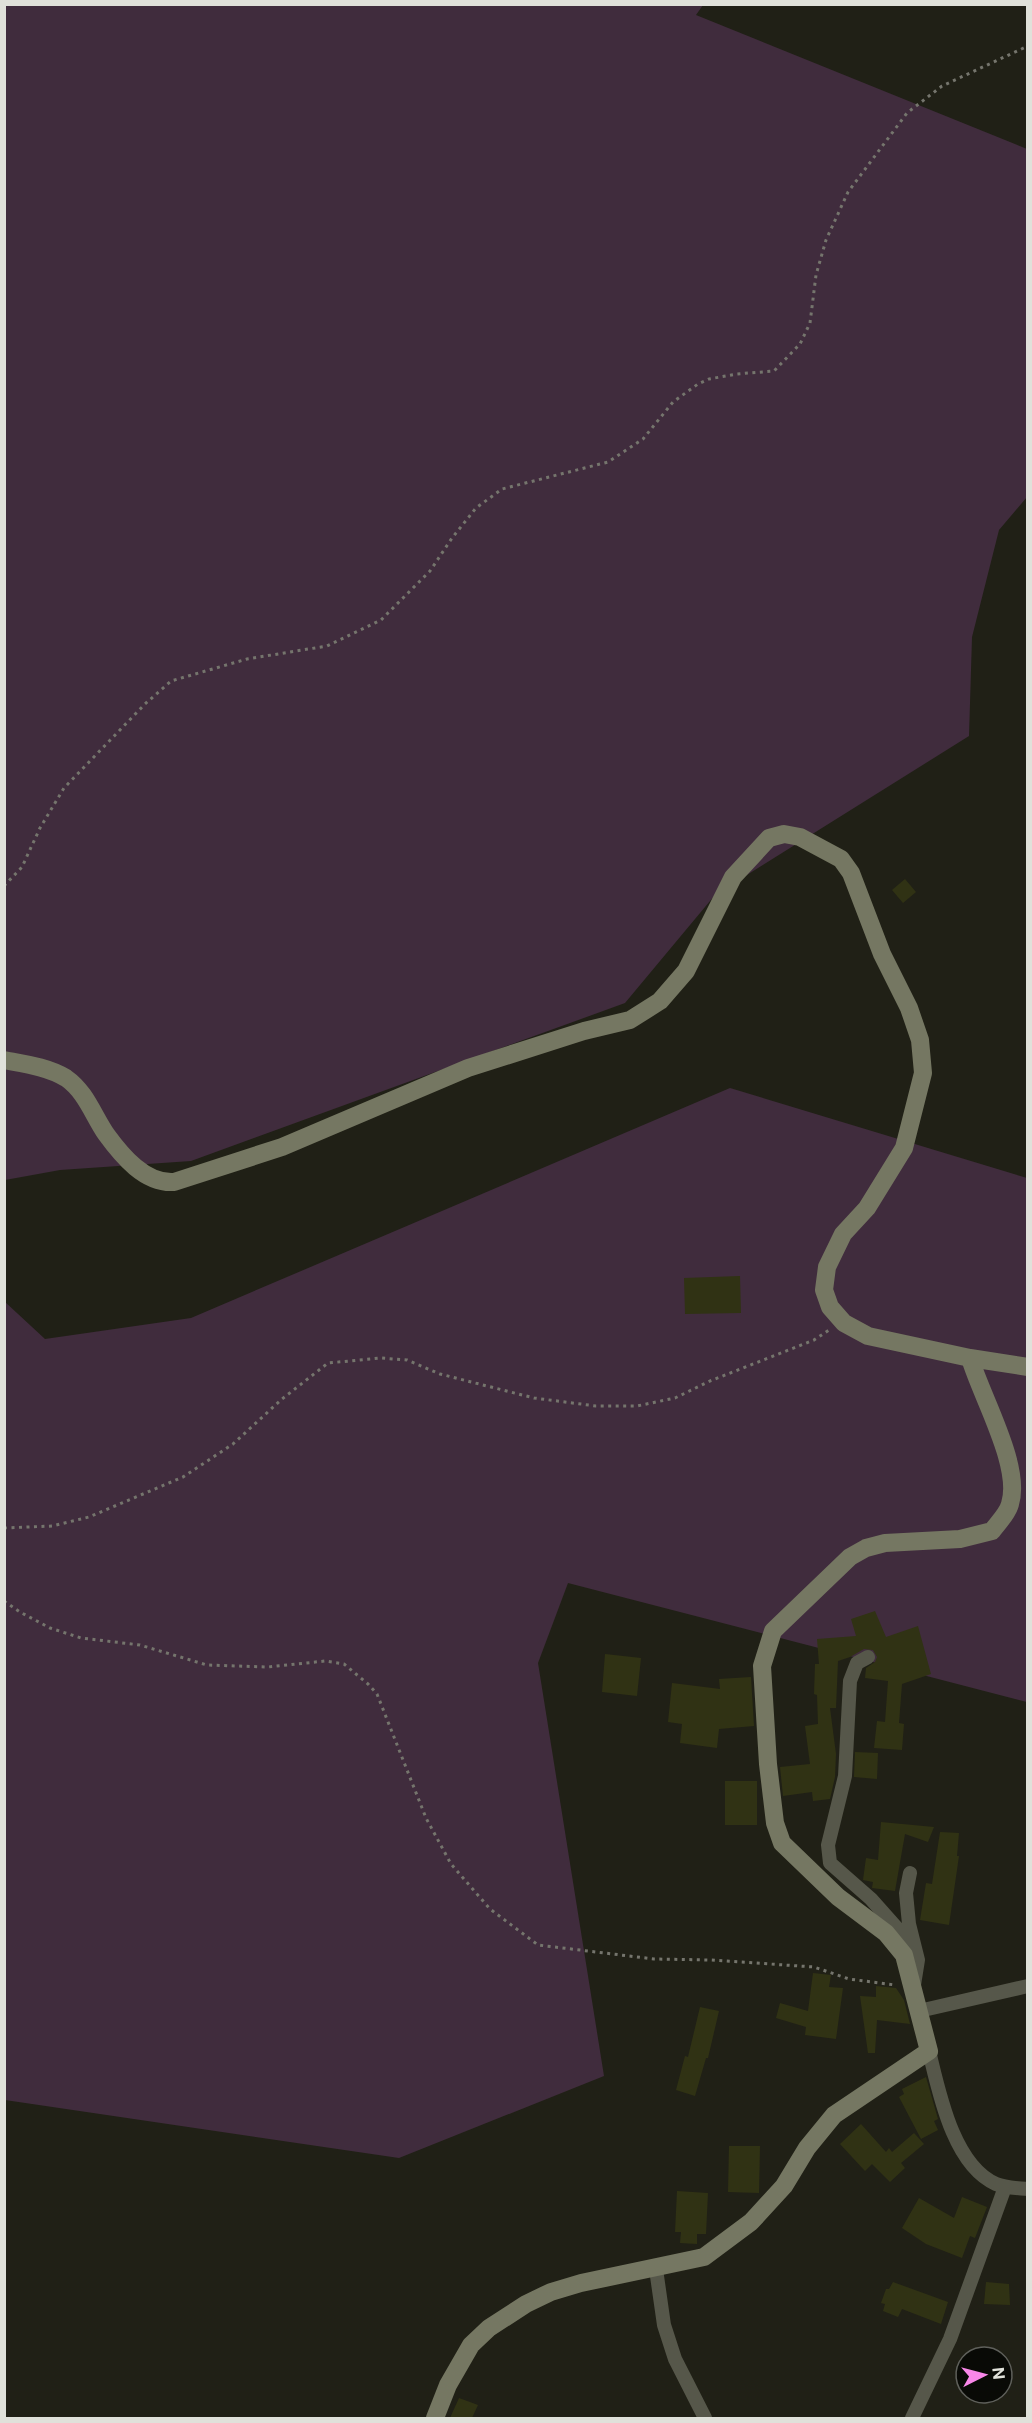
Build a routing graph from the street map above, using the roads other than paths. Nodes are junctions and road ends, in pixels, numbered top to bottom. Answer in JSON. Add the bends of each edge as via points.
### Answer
{"nodes":[{"id":1,"x":4,"y":1060,"type":"edge"},
{"id":2,"x":970,"y":1358,"type":"junction"},
{"id":3,"x":1028,"y":1367,"type":"edge"},
{"id":4,"x":868,"y":1657,"type":"dead end"},
{"id":5,"x":910,"y":1873,"type":"dead end"},
{"id":6,"x":902,"y":1953,"type":"junction"},
{"id":7,"x":1028,"y":1986,"type":"edge"},
{"id":8,"x":913,"y":1988,"type":"junction"},
{"id":9,"x":919,"y":2011,"type":"junction"},
{"id":10,"x":929,"y":2051,"type":"junction"},
{"id":11,"x":1005,"y":2187,"type":"junction"},
{"id":12,"x":1028,"y":2189,"type":"edge"},
{"id":13,"x":656,"y":2269,"type":"junction"},
{"id":14,"x":435,"y":2418,"type":"edge"},
{"id":15,"x":705,"y":2418,"type":"edge"},
{"id":16,"x":912,"y":2418,"type":"edge"}],
"edges":[{"from":1,"to":2,"type":"street","via":[[46,1069],[66,1078],[81,1092],[106,1133],[134,1166],[154,1180],[174,1182],[282,1147],[468,1068],[630,1020],[660,1001],[686,971],[733,877],[769,837],[800,837],[841,859],[851,873],[882,954],[909,1008],[920,1040],[922,1073],[904,1148],[867,1208],[843,1234],[827,1267],[824,1290],[830,1307],[844,1323],[868,1336]]},
{"from":2,"to":3,"type":"street"},
{"from":2,"to":6,"type":"street","via":[[1004,1445],[1012,1476],[1010,1505],[992,1531],[960,1539],[885,1543],[850,1557],[773,1631],[762,1666],[768,1764],[782,1843],[838,1896],[886,1933]]},
{"from":4,"to":6,"type":"street","via":[[858,1663],[850,1681],[845,1776],[828,1845],[830,1863],[871,1899],[903,1935]]},
{"from":5,"to":8,"type":"street","via":[[906,1893],[918,1960]]},
{"from":6,"to":8,"type":"street"},
{"from":7,"to":9,"type":"street"},
{"from":8,"to":9,"type":"street"},
{"from":9,"to":10,"type":"street"},
{"from":10,"to":11,"type":"street","via":[[958,2144],[975,2171]]},
{"from":10,"to":13,"type":"street","via":[[834,2115],[807,2148],[784,2186],[751,2222],[704,2257]]},
{"from":11,"to":12,"type":"street"},
{"from":11,"to":16,"type":"street","via":[[950,2339]]},
{"from":13,"to":14,"type":"street","via":[[551,2292],[489,2328],[471,2345]]},
{"from":13,"to":15,"type":"street","via":[[675,2359]]}]}
